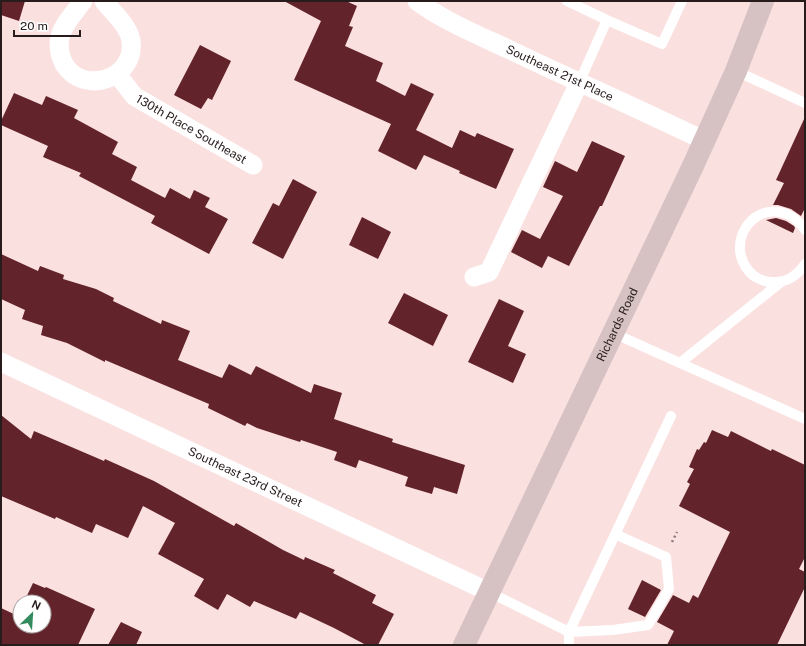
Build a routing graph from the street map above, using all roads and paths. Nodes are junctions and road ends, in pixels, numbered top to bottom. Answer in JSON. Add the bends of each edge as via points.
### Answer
{"nodes":[{"id":1,"x":83,"y":1,"type":"edge"},
{"id":2,"x":104,"y":1,"type":"edge"},
{"id":3,"x":417,"y":1,"type":"edge"},
{"id":4,"x":567,"y":1,"type":"edge"},
{"id":5,"x":682,"y":1,"type":"edge"},
{"id":6,"x":763,"y":1,"type":"edge"},
{"id":7,"x":607,"y":20,"type":"junction"},
{"id":8,"x":736,"y":72,"type":"junction"},
{"id":9,"x":117,"y":74,"type":"junction"},
{"id":10,"x":579,"y":83,"type":"junction"},
{"id":11,"x":805,"y":103,"type":"edge"},
{"id":12,"x":704,"y":140,"type":"junction"},
{"id":13,"x":253,"y":164,"type":"dead end"},
{"id":14,"x":805,"y":230,"type":"edge"},
{"id":15,"x":805,"y":264,"type":"edge"},
{"id":16,"x":474,"y":277,"type":"dead end"},
{"id":17,"x":781,"y":282,"type":"junction"},
{"id":18,"x":613,"y":333,"type":"junction"},
{"id":19,"x":1,"y":362,"type":"edge"},
{"id":20,"x":680,"y":363,"type":"junction"},
{"id":21,"x":671,"y":416,"type":"dead end"},
{"id":22,"x":805,"y":419,"type":"edge"},
{"id":23,"x":677,"y":532,"type":"dead end"},
{"id":24,"x":615,"y":534,"type":"junction"},
{"id":25,"x":669,"y":548,"type":"dead end"},
{"id":26,"x":489,"y":592,"type":"junction"},
{"id":27,"x":570,"y":632,"type":"junction"},
{"id":28,"x":464,"y":645,"type":"edge"},
{"id":29,"x":569,"y":645,"type":"edge"}],
"edges":[{"from":1,"to":9,"type":"street","via":[[64,27],[60,37],[61,58],[67,68],[84,80],[95,82]]},
{"from":2,"to":9,"type":"street","via":[[128,32],[131,41],[128,61]]},
{"from":3,"to":10,"type":"street","name":"Southeast 21st Place","via":[[464,28]]},
{"from":4,"to":7,"type":"lane"},
{"from":5,"to":7,"type":"lane","via":[[662,44]]},
{"from":6,"to":8,"type":"main road","name":"Richards Road"},
{"from":7,"to":10,"type":"lane"},
{"from":8,"to":11,"type":"lane"},
{"from":8,"to":12,"type":"main road","name":"Richards Road"},
{"from":9,"to":13,"type":"street","name":"130th Place Southeast","via":[[134,96]]},
{"from":10,"to":12,"type":"street","name":"Southeast 21st Place"},
{"from":10,"to":16,"type":"street","via":[[489,272]]},
{"from":12,"to":18,"type":"main road","name":"Richards Road"},
{"from":14,"to":17,"type":"lane","via":[[789,215],[778,212],[757,217],[748,223],[742,232],[740,254],[743,264],[750,273],[759,279]]},
{"from":15,"to":17,"type":"lane","via":[[792,278]]},
{"from":17,"to":20,"type":"lane"},
{"from":18,"to":20,"type":"lane"},
{"from":18,"to":26,"type":"main road","name":"Richards Road"},
{"from":19,"to":26,"type":"street","name":"Southeast 23rd Street"},
{"from":20,"to":22,"type":"lane"},
{"from":21,"to":24,"type":"lane"},
{"from":23,"to":25,"type":"path"},
{"from":24,"to":27,"type":"lane"},
{"from":24,"to":27,"type":"lane","via":[[666,557],[669,589],[648,626]]},
{"from":26,"to":27,"type":"lane"},
{"from":26,"to":28,"type":"main road","name":"Richards Road"},
{"from":27,"to":29,"type":"lane"}]}
